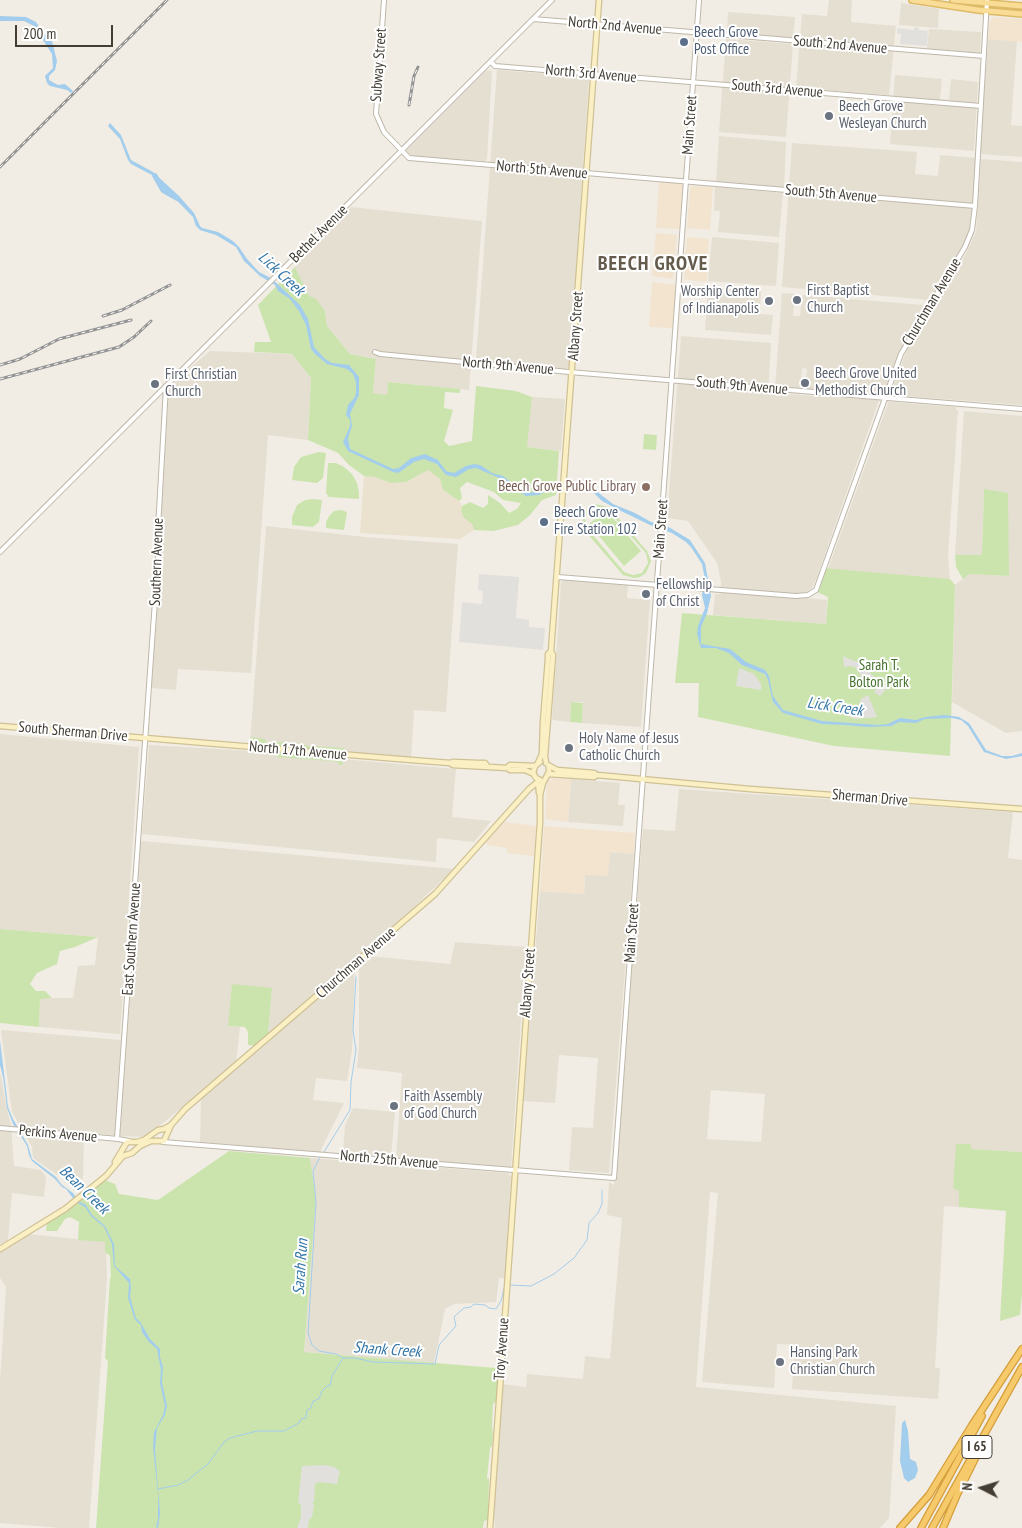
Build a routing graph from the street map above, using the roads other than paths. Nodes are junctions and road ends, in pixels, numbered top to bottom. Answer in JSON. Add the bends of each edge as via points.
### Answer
{"nodes":[{"id":1,"x":384,"y":0,"type":"edge"},
{"id":2,"x":552,"y":0,"type":"edge"},
{"id":3,"x":599,"y":0,"type":"edge"},
{"id":4,"x":699,"y":0,"type":"edge"},
{"id":5,"x":912,"y":0,"type":"edge"},
{"id":6,"x":953,"y":0,"type":"edge"},
{"id":7,"x":987,"y":2,"type":"edge"},
{"id":8,"x":1022,"y":6,"type":"edge"},
{"id":9,"x":987,"y":11,"type":"junction"},
{"id":10,"x":1022,"y":14,"type":"edge"},
{"id":11,"x":533,"y":19,"type":"junction"},
{"id":12,"x":598,"y":24,"type":"junction"},
{"id":13,"x":697,"y":33,"type":"junction"},
{"id":14,"x":984,"y":56,"type":"junction"},
{"id":15,"x":491,"y":62,"type":"junction"},
{"id":16,"x":594,"y":74,"type":"junction"},
{"id":17,"x":693,"y":82,"type":"junction"},
{"id":18,"x":981,"y":106,"type":"junction"},
{"id":19,"x":401,"y":152,"type":"junction"},
{"id":20,"x":586,"y":174,"type":"junction"},
{"id":21,"x":686,"y":182,"type":"junction"},
{"id":22,"x":975,"y":206,"type":"junction"},
{"id":23,"x":375,"y":352,"type":"dead end"},
{"id":24,"x":572,"y":372,"type":"junction"},
{"id":25,"x":672,"y":380,"type":"junction"},
{"id":26,"x":166,"y":386,"type":"junction"},
{"id":27,"x":885,"y":398,"type":"junction"},
{"id":28,"x":1022,"y":409,"type":"edge"},
{"id":29,"x":0,"y":552,"type":"edge"},
{"id":30,"x":558,"y":577,"type":"junction"},
{"id":31,"x":657,"y":585,"type":"junction"},
{"id":32,"x":551,"y":651,"type":"junction"},
{"id":33,"x":0,"y":726,"type":"edge"},
{"id":34,"x":146,"y":738,"type":"junction"},
{"id":35,"x":536,"y":764,"type":"junction"},
{"id":36,"x":547,"y":764,"type":"junction"},
{"id":37,"x":508,"y":768,"type":"junction"},
{"id":38,"x":597,"y":775,"type":"junction"},
{"id":39,"x":539,"y":778,"type":"junction"},
{"id":40,"x":643,"y":780,"type":"junction"},
{"id":41,"x":528,"y":790,"type":"junction"},
{"id":42,"x":540,"y":796,"type":"junction"},
{"id":43,"x":1022,"y":809,"type":"edge"},
{"id":44,"x":172,"y":1125,"type":"junction"},
{"id":45,"x":0,"y":1128,"type":"edge"},
{"id":46,"x":162,"y":1130,"type":"junction"},
{"id":47,"x":168,"y":1136,"type":"junction"},
{"id":48,"x":117,"y":1139,"type":"junction"},
{"id":49,"x":131,"y":1142,"type":"junction"},
{"id":50,"x":163,"y":1142,"type":"junction"},
{"id":51,"x":123,"y":1147,"type":"junction"},
{"id":52,"x":136,"y":1148,"type":"junction"},
{"id":53,"x":129,"y":1153,"type":"junction"},
{"id":54,"x":515,"y":1171,"type":"junction"},
{"id":55,"x":103,"y":1177,"type":"junction"},
{"id":56,"x":614,"y":1178,"type":"joint"},
{"id":57,"x":0,"y":1249,"type":"edge"},
{"id":58,"x":1022,"y":1349,"type":"edge"},
{"id":59,"x":1022,"y":1367,"type":"edge"},
{"id":60,"x":1000,"y":1383,"type":"junction"},
{"id":61,"x":1009,"y":1390,"type":"junction"},
{"id":62,"x":490,"y":1528,"type":"edge"},
{"id":63,"x":900,"y":1528,"type":"edge"},
{"id":64,"x":921,"y":1528,"type":"edge"},
{"id":65,"x":932,"y":1528,"type":"edge"},
{"id":66,"x":943,"y":1528,"type":"edge"}],
"edges":[{"from":1,"to":19,"type":"street","name":"Subway Street","via":[[376,110],[381,127]]},
{"from":2,"to":11,"type":"street","name":"Bethel Avenue"},
{"from":3,"to":12,"type":"main road","name":"Albany Street"},
{"from":4,"to":13,"type":"street","name":"Main Street"},
{"from":5,"to":9,"type":"main road"},
{"from":6,"to":7,"type":"main road"},
{"from":7,"to":8,"type":"main road"},
{"from":7,"to":9,"type":"street","name":"Churchman Avenue"},
{"from":9,"to":10,"type":"main road"},
{"from":9,"to":14,"type":"street","name":"Churchman Avenue"},
{"from":11,"to":12,"type":"street","name":"North 2nd Avenue"},
{"from":11,"to":15,"type":"street","name":"Bethel Avenue"},
{"from":12,"to":13,"type":"street","name":"North 2nd Avenue"},
{"from":12,"to":16,"type":"main road","name":"Albany Street"},
{"from":13,"to":14,"type":"street","name":"South 2nd Avenue"},
{"from":13,"to":17,"type":"street","name":"Main Street"},
{"from":14,"to":18,"type":"street","name":"Churchman Avenue"},
{"from":15,"to":16,"type":"street","name":"North 3rd Avenue","via":[[495,66]]},
{"from":15,"to":19,"type":"street","name":"Bethel Avenue"},
{"from":16,"to":17,"type":"street","name":"North 3rd Avenue"},
{"from":16,"to":20,"type":"main road","name":"Albany Street"},
{"from":17,"to":18,"type":"street","name":"South 3rd Avenue"},
{"from":17,"to":21,"type":"street","name":"Main Street"},
{"from":18,"to":22,"type":"street","name":"Churchman Avenue"},
{"from":19,"to":20,"type":"street","name":"North 5th Avenue","via":[[410,159]]},
{"from":19,"to":26,"type":"street","name":"Bethel Avenue"},
{"from":20,"to":21,"type":"street","name":"North 5th Avenue"},
{"from":20,"to":24,"type":"main road","name":"Albany Street"},
{"from":21,"to":22,"type":"street","name":"South 5th Avenue"},
{"from":21,"to":25,"type":"street","name":"Main Street"},
{"from":22,"to":27,"type":"street","name":"Churchman Avenue","via":[[967,243],[907,342]]},
{"from":23,"to":24,"type":"street","name":"North 9th Avenue"},
{"from":24,"to":25,"type":"street","name":"North 9th Avenue"},
{"from":24,"to":30,"type":"main road","name":"Albany Street"},
{"from":25,"to":27,"type":"street","name":"South 9th Avenue"},
{"from":25,"to":31,"type":"street","name":"Main Street"},
{"from":26,"to":29,"type":"street","name":"Bethel Avenue"},
{"from":26,"to":34,"type":"street","name":"Southern Avenue"},
{"from":27,"to":28,"type":"street","name":"South 9th Avenue"},
{"from":27,"to":31,"type":"street","name":"Churchman Avenue","via":[[815,591],[801,597]]},
{"from":30,"to":31,"type":"street"},
{"from":30,"to":32,"type":"main road","name":"Albany Street"},
{"from":31,"to":40,"type":"street","name":"Main Street"},
{"from":32,"to":35,"type":"main road","name":"Albany Street","via":[[548,654],[542,754]]},
{"from":32,"to":36,"type":"main road","name":"Albany Street"},
{"from":33,"to":34,"type":"main road","name":"South Sherman Drive"},
{"from":34,"to":37,"type":"main road","name":"North 17th Avenue","via":[[450,763],[485,763],[487,766]]},
{"from":34,"to":48,"type":"street","name":"East Southern Avenue"},
{"from":35,"to":36,"type":"main road","name":"North 17th Avenue"},
{"from":35,"to":37,"type":"main road","name":"North 17th Avenue"},
{"from":35,"to":39,"type":"main road","name":"Albany Street"},
{"from":36,"to":38,"type":"main road","name":"North 17th Avenue","via":[[557,770]]},
{"from":36,"to":39,"type":"main road","name":"Albany Street"},
{"from":37,"to":39,"type":"main road","name":"North 17th Avenue","via":[[526,770]]},
{"from":38,"to":39,"type":"main road","name":"North 17th Avenue"},
{"from":38,"to":40,"type":"main road","name":"North 17th Avenue"},
{"from":39,"to":41,"type":"main road","name":"Churchman Avenue"},
{"from":39,"to":42,"type":"main road","name":"Albany Street"},
{"from":39,"to":42,"type":"main road","name":"Albany Street"},
{"from":40,"to":43,"type":"main road","name":"Sherman Drive"},
{"from":40,"to":56,"type":"street","name":"Main Street"},
{"from":41,"to":42,"type":"main road"},
{"from":41,"to":44,"type":"main road","name":"Churchman Avenue","via":[[435,894],[185,1109]]},
{"from":42,"to":54,"type":"main road","name":"Albany Street"},
{"from":44,"to":46,"type":"main road","name":"Churchman Avenue"},
{"from":44,"to":47,"type":"main road","name":"Churchman Avenue"},
{"from":45,"to":48,"type":"street","name":"Perkins Avenue"},
{"from":46,"to":47,"type":"main road"},
{"from":46,"to":49,"type":"main road","name":"Churchman Avenue","via":[[144,1140]]},
{"from":47,"to":50,"type":"main road","name":"Churchman Avenue"},
{"from":48,"to":49,"type":"street","name":"Perkins Avenue"},
{"from":48,"to":51,"type":"street","name":"Perkins Avenue"},
{"from":49,"to":51,"type":"main road","name":"Churchman Avenue"},
{"from":49,"to":52,"type":"main road"},
{"from":50,"to":52,"type":"main road","name":"Churchman Avenue","via":[[151,1141]]},
{"from":50,"to":54,"type":"street","name":"North 25th Avenue"},
{"from":51,"to":53,"type":"main road"},
{"from":51,"to":55,"type":"main road","name":"Churchman Avenue"},
{"from":52,"to":53,"type":"main road","name":"Churchman Avenue"},
{"from":53,"to":55,"type":"main road","name":"Churchman Avenue"},
{"from":54,"to":56,"type":"street","name":"North 25th Avenue"},
{"from":54,"to":62,"type":"main road","name":"Troy Avenue"},
{"from":55,"to":57,"type":"main road","name":"Churchman Avenue","via":[[56,1215]]},
{"from":58,"to":60,"type":"highway","number":"I 65"},
{"from":59,"to":61,"type":"highway","number":"I 65"},
{"from":60,"to":63,"type":"highway","via":[[929,1495]]},
{"from":60,"to":64,"type":"highway","number":"I 65"},
{"from":61,"to":65,"type":"highway","number":"I 65"},
{"from":61,"to":66,"type":"highway"}]}
